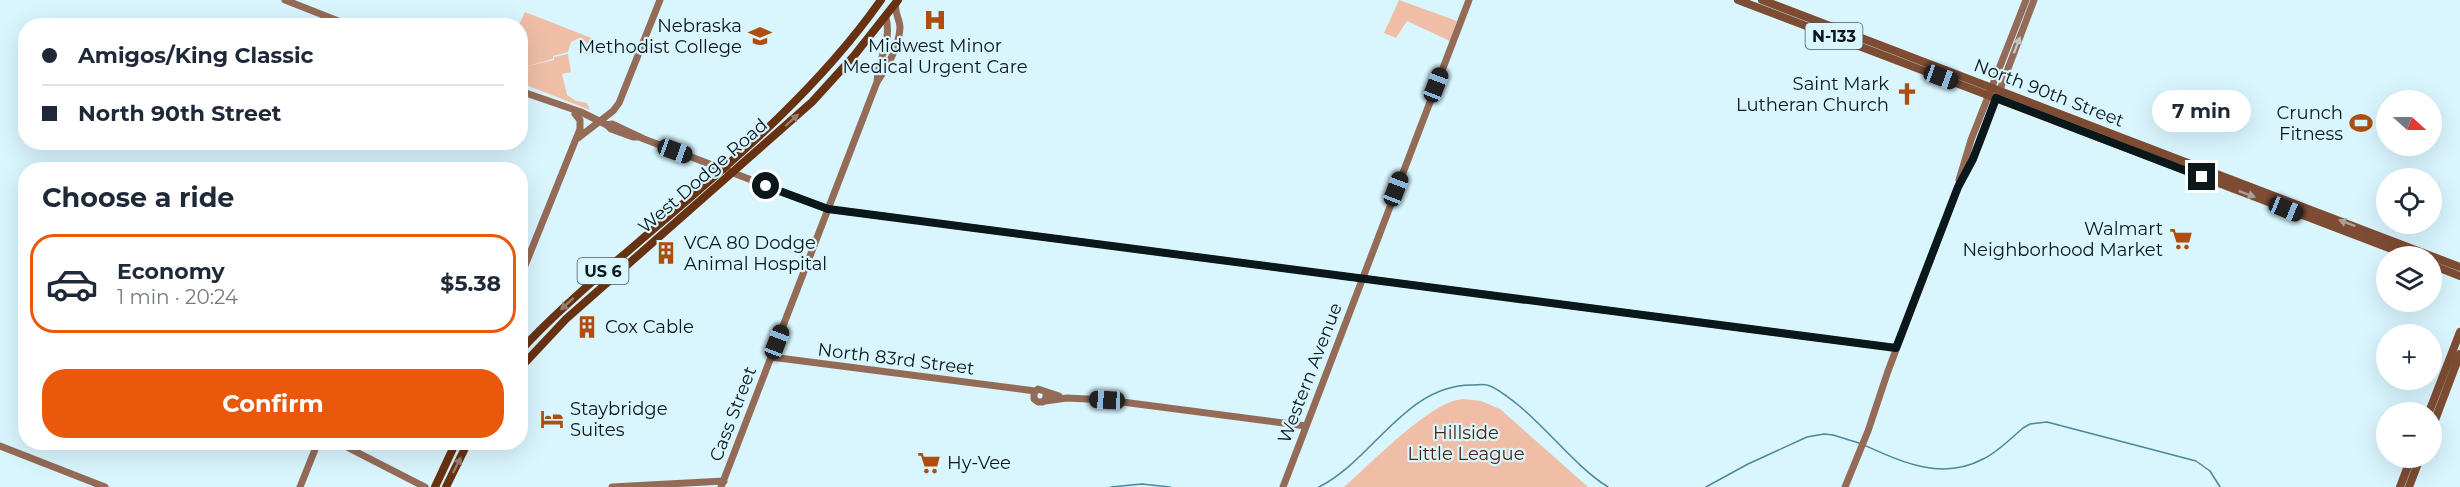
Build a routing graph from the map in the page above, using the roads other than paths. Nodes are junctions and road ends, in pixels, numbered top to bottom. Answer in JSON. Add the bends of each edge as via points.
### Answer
{"nodes":[{"id":1,"x":285,"y":0,"type":"edge"},
{"id":2,"x":660,"y":0,"type":"edge"},
{"id":3,"x":881,"y":0,"type":"edge"},
{"id":4,"x":1469,"y":0,"type":"edge"},
{"id":5,"x":1738,"y":0,"type":"edge"},
{"id":6,"x":1762,"y":0,"type":"edge"},
{"id":7,"x":2026,"y":0,"type":"edge"},
{"id":8,"x":2034,"y":0,"type":"edge"},
{"id":9,"x":893,"y":1,"type":"edge"},
{"id":10,"x":886,"y":17,"type":"junction"},
{"id":11,"x":331,"y":18,"type":"edge"},
{"id":12,"x":877,"y":82,"type":"junction"},
{"id":13,"x":1994,"y":92,"type":"junction"},
{"id":14,"x":528,"y":94,"type":"edge"},
{"id":15,"x":616,"y":108,"type":"junction"},
{"id":16,"x":582,"y":115,"type":"junction"},
{"id":17,"x":599,"y":121,"type":"junction"},
{"id":18,"x":607,"y":125,"type":"junction"},
{"id":19,"x":619,"y":127,"type":"junction"},
{"id":20,"x":640,"y":137,"type":"junction"},
{"id":21,"x":573,"y":143,"type":"junction"},
{"id":22,"x":721,"y":168,"type":"junction"},
{"id":23,"x":732,"y":172,"type":"junction"},
{"id":24,"x":828,"y":209,"type":"junction"},
{"id":25,"x":2385,"y":246,"type":"edge"},
{"id":26,"x":528,"y":258,"type":"edge"},
{"id":27,"x":2460,"y":267,"type":"edge"},
{"id":28,"x":2442,"y":269,"type":"edge"},
{"id":29,"x":2460,"y":276,"type":"edge"},
{"id":30,"x":1362,"y":280,"type":"junction"},
{"id":31,"x":2460,"y":332,"type":"edge"},
{"id":32,"x":528,"y":343,"type":"edge"},
{"id":33,"x":1896,"y":348,"type":"junction"},
{"id":34,"x":2460,"y":354,"type":"edge"},
{"id":35,"x":771,"y":357,"type":"junction"},
{"id":36,"x":528,"y":360,"type":"edge"},
{"id":37,"x":1035,"y":394,"type":"junction"},
{"id":38,"x":1045,"y":397,"type":"junction"},
{"id":39,"x":2433,"y":402,"type":"edge"},
{"id":40,"x":2442,"y":402,"type":"edge"},
{"id":41,"x":1306,"y":426,"type":"junction"},
{"id":42,"x":0,"y":446,"type":"edge"},
{"id":43,"x":315,"y":450,"type":"edge"},
{"id":44,"x":353,"y":450,"type":"edge"},
{"id":45,"x":452,"y":450,"type":"edge"},
{"id":46,"x":464,"y":450,"type":"edge"},
{"id":47,"x":2407,"y":468,"type":"edge"},
{"id":48,"x":2416,"y":468,"type":"edge"},
{"id":49,"x":722,"y":484,"type":"edge"},
{"id":50,"x":105,"y":487,"type":"edge"},
{"id":51,"x":300,"y":487,"type":"edge"},
{"id":52,"x":425,"y":487,"type":"edge"},
{"id":53,"x":435,"y":487,"type":"edge"},
{"id":54,"x":446,"y":487,"type":"edge"},
{"id":55,"x":612,"y":487,"type":"edge"},
{"id":56,"x":1283,"y":487,"type":"edge"},
{"id":57,"x":1845,"y":487,"type":"edge"},
{"id":58,"x":2400,"y":487,"type":"edge"},
{"id":59,"x":2409,"y":487,"type":"edge"}],
"edges":[{"from":1,"to":11,"type":"street"},
{"from":2,"to":15,"type":"street"},
{"from":3,"to":22,"type":"highway","name":"West Dodge Road","number":"US 6","via":[[801,96]]},
{"from":4,"to":30,"type":"street","name":"Western Avenue"},
{"from":5,"to":13,"type":"main road","name":"North 90th Street","number":"N-133"},
{"from":6,"to":13,"type":"main road","name":"North 90th Street","number":"N-133"},
{"from":7,"to":13,"type":"street"},
{"from":13,"to":8,"type":"street","one_way":true},
{"from":9,"to":10,"type":"highway","name":"West Dodge Road","number":"US 6"},
{"from":9,"to":12,"type":"street","name":"Cass Street","via":[[899,33]]},
{"from":10,"to":12,"type":"street","name":"Cass Street","via":[[888,40]]},
{"from":23,"to":10,"type":"highway","name":"West Dodge Road","number":"US 6","one_way":true,"via":[[812,102]]},
{"from":12,"to":24,"type":"street","name":"Cass Street"},
{"from":13,"to":25,"type":"main road","name":"North 90th Street","number":"N-133","one_way":true},
{"from":27,"to":13,"type":"main road","name":"North 90th Street","number":"N-133","one_way":true},
{"from":13,"to":33,"type":"street","via":[[1963,163],[1958,187]]},
{"from":14,"to":16,"type":"street"},
{"from":15,"to":17,"type":"street"},
{"from":15,"to":19,"type":"street","via":[[614,117]]},
{"from":16,"to":17,"type":"street"},
{"from":16,"to":21,"type":"street"},
{"from":17,"to":18,"type":"street"},
{"from":17,"to":21,"type":"street"},
{"from":18,"to":19,"type":"street"},
{"from":18,"to":20,"type":"street"},
{"from":19,"to":20,"type":"street"},
{"from":20,"to":22,"type":"street"},
{"from":21,"to":26,"type":"street"},
{"from":22,"to":23,"type":"street"},
{"from":22,"to":32,"type":"highway","name":"West Dodge Road","number":"US 6","one_way":true},
{"from":23,"to":24,"type":"street"},
{"from":23,"to":36,"type":"highway","name":"West Dodge Road","number":"US 6","via":[[567,319]]},
{"from":24,"to":30,"type":"street"},
{"from":24,"to":35,"type":"street","name":"Cass Street"},
{"from":28,"to":29,"type":"main road"},
{"from":30,"to":33,"type":"street"},
{"from":30,"to":41,"type":"street","name":"Western Avenue"},
{"from":31,"to":39,"type":"main road"},
{"from":33,"to":57,"type":"street"},
{"from":34,"to":40,"type":"main road"},
{"from":35,"to":37,"type":"street","name":"North 83rd Street"},
{"from":35,"to":49,"type":"street","name":"Cass Street"},
{"from":37,"to":38,"type":"street","via":[[1040,389]]},
{"from":37,"to":38,"type":"street","via":[[1038,402]]},
{"from":38,"to":41,"type":"street","via":[[1107,400]]},
{"from":41,"to":56,"type":"street","name":"Western Avenue"},
{"from":42,"to":50,"type":"street"},
{"from":43,"to":51,"type":"street"},
{"from":44,"to":52,"type":"street"},
{"from":45,"to":53,"type":"highway"},
{"from":54,"to":46,"type":"highway","one_way":true},
{"from":47,"to":58,"type":"main road"},
{"from":48,"to":59,"type":"main road"},
{"from":49,"to":55,"type":"street"}]}
